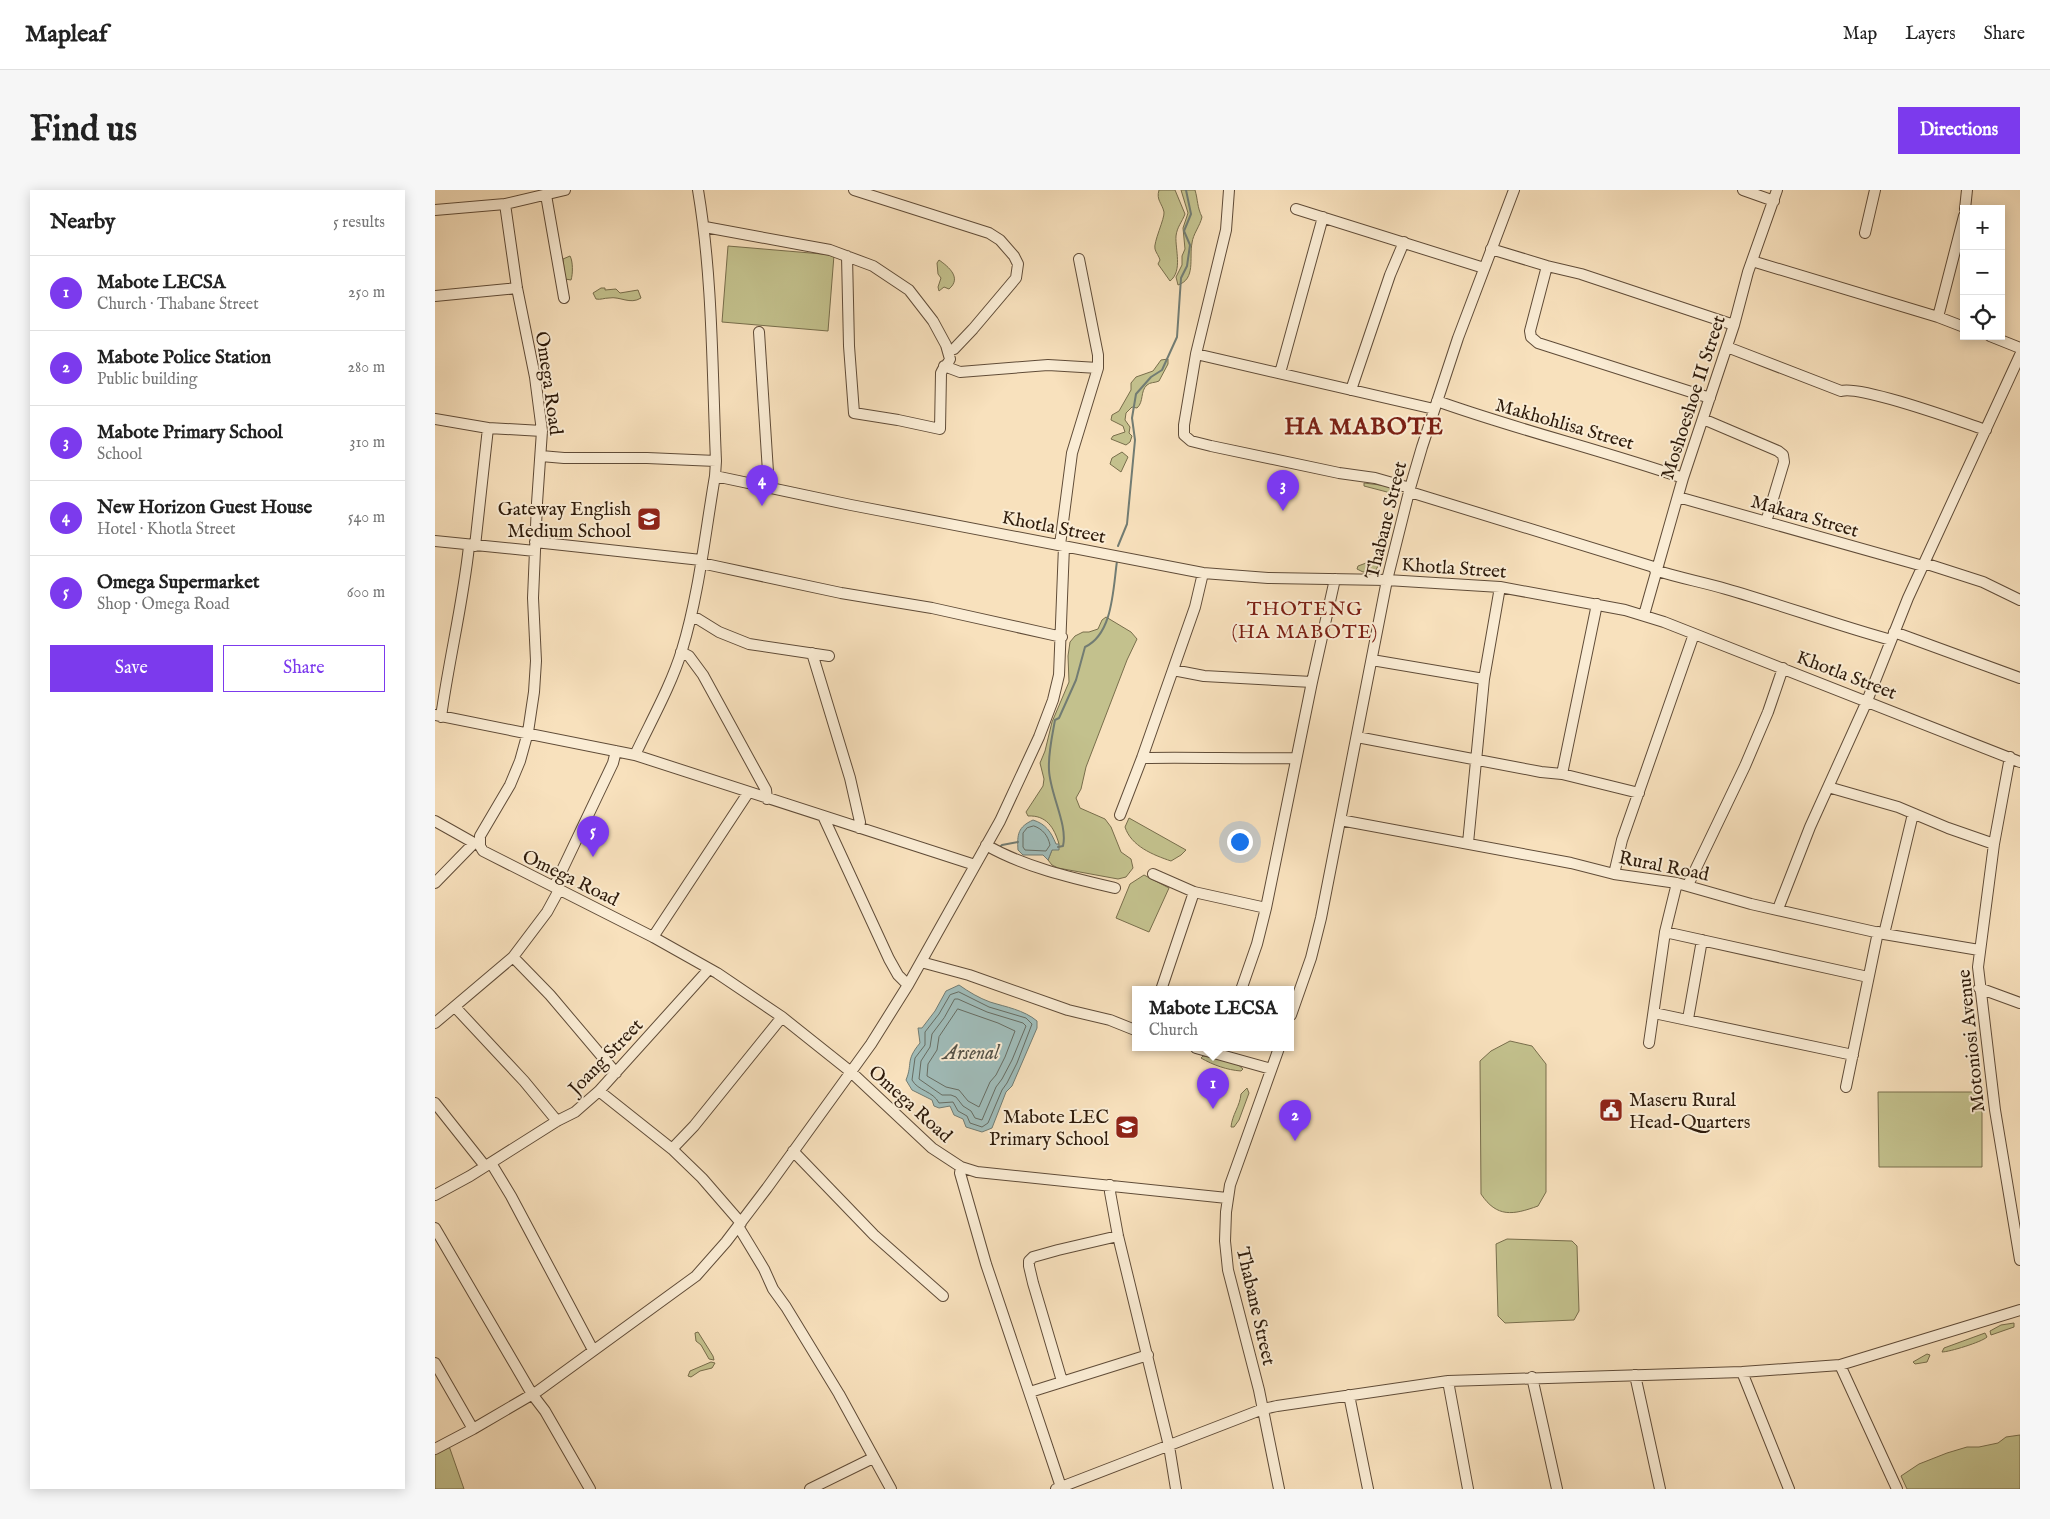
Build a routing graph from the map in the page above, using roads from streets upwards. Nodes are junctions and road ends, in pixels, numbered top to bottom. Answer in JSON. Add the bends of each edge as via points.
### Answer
{"nodes":[{"id":1,"x":565,"y":190,"type":"edge"},
{"id":2,"x":699,"y":190,"type":"edge"},
{"id":3,"x":855,"y":190,"type":"edge"},
{"id":4,"x":1229,"y":190,"type":"edge"},
{"id":5,"x":1743,"y":190,"type":"edge"},
{"id":6,"x":1777,"y":190,"type":"edge"},
{"id":7,"x":1875,"y":190,"type":"edge"},
{"id":8,"x":1967,"y":190,"type":"edge"},
{"id":9,"x":1510,"y":191,"type":"edge"},
{"id":10,"x":546,"y":195,"type":"junction"},
{"id":11,"x":1774,"y":201,"type":"junction"},
{"id":12,"x":505,"y":204,"type":"junction"},
{"id":13,"x":1966,"y":205,"type":"edge"},
{"id":14,"x":1296,"y":208,"type":"dead end"},
{"id":15,"x":435,"y":210,"type":"edge"},
{"id":16,"x":1323,"y":217,"type":"junction"},
{"id":17,"x":705,"y":227,"type":"junction"},
{"id":18,"x":1960,"y":232,"type":"edge"},
{"id":19,"x":1865,"y":233,"type":"dead end"},
{"id":20,"x":1403,"y":242,"type":"junction"},
{"id":21,"x":1491,"y":249,"type":"junction"},
{"id":22,"x":847,"y":256,"type":"junction"},
{"id":23,"x":1079,"y":259,"type":"dead end"},
{"id":24,"x":1752,"y":262,"type":"junction"},
{"id":25,"x":1547,"y":266,"type":"junction"},
{"id":26,"x":1484,"y":268,"type":"junction"},
{"id":27,"x":517,"y":288,"type":"junction"},
{"id":28,"x":435,"y":296,"type":"edge"},
{"id":29,"x":564,"y":298,"type":"dead end"},
{"id":30,"x":1938,"y":317,"type":"junction"},
{"id":31,"x":1960,"y":325,"type":"edge"},
{"id":32,"x":1734,"y":326,"type":"junction"},
{"id":33,"x":759,"y":332,"type":"dead end"},
{"id":34,"x":1999,"y":340,"type":"edge"},
{"id":35,"x":1727,"y":347,"type":"junction"},
{"id":36,"x":2020,"y":348,"type":"edge"},
{"id":37,"x":948,"y":351,"type":"junction"},
{"id":38,"x":1195,"y":354,"type":"junction"},
{"id":39,"x":2020,"y":355,"type":"edge"},
{"id":40,"x":944,"y":366,"type":"junction"},
{"id":41,"x":1098,"y":368,"type":"junction"},
{"id":42,"x":1280,"y":373,"type":"junction"},
{"id":43,"x":2016,"y":375,"type":"edge"},
{"id":44,"x":1351,"y":390,"type":"junction"},
{"id":45,"x":1711,"y":398,"type":"junction"},
{"id":46,"x":1436,"y":405,"type":"junction"},
{"id":47,"x":435,"y":419,"type":"edge"},
{"id":48,"x":1703,"y":419,"type":"junction"},
{"id":49,"x":488,"y":428,"type":"junction"},
{"id":50,"x":1986,"y":430,"type":"junction"},
{"id":51,"x":542,"y":432,"type":"junction"},
{"id":52,"x":541,"y":456,"type":"junction"},
{"id":53,"x":716,"y":461,"type":"junction"},
{"id":54,"x":715,"y":476,"type":"junction"},
{"id":55,"x":1683,"y":478,"type":"junction"},
{"id":56,"x":767,"y":488,"type":"junction"},
{"id":57,"x":1410,"y":490,"type":"junction"},
{"id":58,"x":1678,"y":497,"type":"junction"},
{"id":59,"x":1766,"y":522,"type":"junction"},
{"id":60,"x":435,"y":541,"type":"edge"},
{"id":61,"x":472,"y":546,"type":"junction"},
{"id":62,"x":535,"y":546,"type":"junction"},
{"id":63,"x":1062,"y":546,"type":"junction"},
{"id":64,"x":701,"y":562,"type":"junction"},
{"id":65,"x":1924,"y":564,"type":"junction"},
{"id":66,"x":1656,"y":569,"type":"junction"},
{"id":67,"x":1203,"y":573,"type":"junction"},
{"id":68,"x":1335,"y":579,"type":"junction"},
{"id":69,"x":1387,"y":580,"type":"junction"},
{"id":70,"x":1500,"y":587,"type":"junction"},
{"id":71,"x":2020,"y":600,"type":"edge"},
{"id":72,"x":1597,"y":604,"type":"junction"},
{"id":73,"x":1644,"y":615,"type":"junction"},
{"id":74,"x":691,"y":618,"type":"junction"},
{"id":75,"x":1693,"y":634,"type":"junction"},
{"id":76,"x":1893,"y":636,"type":"junction"},
{"id":77,"x":1062,"y":638,"type":"junction"},
{"id":78,"x":681,"y":652,"type":"junction"},
{"id":79,"x":812,"y":653,"type":"junction"},
{"id":80,"x":829,"y":656,"type":"dead end"},
{"id":81,"x":1372,"y":660,"type":"junction"},
{"id":82,"x":1783,"y":668,"type":"junction"},
{"id":83,"x":1173,"y":670,"type":"junction"},
{"id":84,"x":2020,"y":678,"type":"edge"},
{"id":85,"x":1484,"y":679,"type":"junction"},
{"id":86,"x":1312,"y":682,"type":"junction"},
{"id":87,"x":1867,"y":701,"type":"junction"},
{"id":88,"x":438,"y":716,"type":"edge"},
{"id":89,"x":528,"y":732,"type":"junction"},
{"id":90,"x":1357,"y":737,"type":"junction"},
{"id":91,"x":616,"y":751,"type":"junction"},
{"id":92,"x":635,"y":755,"type":"junction"},
{"id":93,"x":2009,"y":757,"type":"junction"},
{"id":94,"x":1142,"y":758,"type":"junction"},
{"id":95,"x":1296,"y":758,"type":"junction"},
{"id":96,"x":1475,"y":759,"type":"junction"},
{"id":97,"x":2020,"y":762,"type":"edge"},
{"id":98,"x":1562,"y":774,"type":"junction"},
{"id":99,"x":1828,"y":787,"type":"junction"},
{"id":100,"x":748,"y":793,"type":"junction"},
{"id":101,"x":1639,"y":794,"type":"junction"},
{"id":102,"x":767,"y":799,"type":"junction"},
{"id":103,"x":1913,"y":814,"type":"junction"},
{"id":104,"x":1120,"y":815,"type":"dead end"},
{"id":105,"x":823,"y":816,"type":"junction"},
{"id":106,"x":1340,"y":820,"type":"junction"},
{"id":107,"x":435,"y":821,"type":"edge"},
{"id":108,"x":859,"y":828,"type":"junction"},
{"id":109,"x":477,"y":843,"type":"junction"},
{"id":110,"x":1468,"y":843,"type":"junction"},
{"id":111,"x":1994,"y":844,"type":"junction"},
{"id":112,"x":986,"y":845,"type":"junction"},
{"id":113,"x":975,"y":865,"type":"junction"},
{"id":114,"x":1153,"y":874,"type":"dead end"},
{"id":115,"x":1614,"y":874,"type":"junction"},
{"id":116,"x":435,"y":883,"type":"edge"},
{"id":117,"x":1677,"y":883,"type":"junction"},
{"id":118,"x":1688,"y":885,"type":"junction"},
{"id":119,"x":557,"y":888,"type":"junction"},
{"id":120,"x":1115,"y":888,"type":"dead end"},
{"id":121,"x":1194,"y":892,"type":"junction"},
{"id":122,"x":1266,"y":908,"type":"junction"},
{"id":123,"x":1778,"y":909,"type":"junction"},
{"id":124,"x":1665,"y":932,"type":"junction"},
{"id":125,"x":1881,"y":933,"type":"junction"},
{"id":126,"x":653,"y":937,"type":"junction"},
{"id":127,"x":1702,"y":940,"type":"junction"},
{"id":128,"x":1979,"y":950,"type":"junction"},
{"id":129,"x":513,"y":957,"type":"junction"},
{"id":130,"x":921,"y":962,"type":"junction"},
{"id":131,"x":709,"y":969,"type":"junction"},
{"id":132,"x":1868,"y":977,"type":"junction"},
{"id":133,"x":908,"y":985,"type":"junction"},
{"id":134,"x":1162,"y":986,"type":"edge"},
{"id":135,"x":1242,"y":986,"type":"edge"},
{"id":136,"x":1979,"y":988,"type":"junction"},
{"id":137,"x":2020,"y":1003,"type":"edge"},
{"id":138,"x":1294,"y":1006,"type":"edge"},
{"id":139,"x":455,"y":1007,"type":"junction"},
{"id":140,"x":1653,"y":1013,"type":"junction"},
{"id":141,"x":782,"y":1017,"type":"junction"},
{"id":142,"x":1688,"y":1019,"type":"junction"},
{"id":143,"x":435,"y":1023,"type":"edge"},
{"id":144,"x":1132,"y":1029,"type":"edge"},
{"id":145,"x":1649,"y":1043,"type":"dead end"},
{"id":146,"x":1223,"y":1051,"type":"edge"},
{"id":147,"x":1278,"y":1051,"type":"edge"},
{"id":148,"x":1853,"y":1055,"type":"junction"},
{"id":149,"x":1271,"y":1069,"type":"junction"},
{"id":150,"x":851,"y":1072,"type":"junction"},
{"id":151,"x":616,"y":1073,"type":"junction"},
{"id":152,"x":1846,"y":1087,"type":"dead end"},
{"id":153,"x":599,"y":1091,"type":"junction"},
{"id":154,"x":435,"y":1103,"type":"edge"},
{"id":155,"x":557,"y":1121,"type":"junction"},
{"id":156,"x":672,"y":1149,"type":"junction"},
{"id":157,"x":793,"y":1150,"type":"junction"},
{"id":158,"x":488,"y":1165,"type":"junction"},
{"id":159,"x":961,"y":1167,"type":"junction"},
{"id":160,"x":1110,"y":1185,"type":"junction"},
{"id":161,"x":435,"y":1195,"type":"edge"},
{"id":162,"x":1227,"y":1198,"type":"junction"},
{"id":163,"x":739,"y":1224,"type":"junction"},
{"id":164,"x":435,"y":1228,"type":"edge"},
{"id":165,"x":1118,"y":1236,"type":"junction"},
{"id":166,"x":2020,"y":1260,"type":"edge"},
{"id":167,"x":943,"y":1296,"type":"dead end"},
{"id":168,"x":2020,"y":1310,"type":"edge"},
{"id":169,"x":593,"y":1350,"type":"junction"},
{"id":170,"x":1148,"y":1355,"type":"junction"},
{"id":171,"x":435,"y":1363,"type":"edge"},
{"id":172,"x":1839,"y":1365,"type":"junction"},
{"id":173,"x":1742,"y":1372,"type":"junction"},
{"id":174,"x":1635,"y":1375,"type":"junction"},
{"id":175,"x":1532,"y":1377,"type":"junction"},
{"id":176,"x":1062,"y":1381,"type":"junction"},
{"id":177,"x":1447,"y":1381,"type":"junction"},
{"id":178,"x":1030,"y":1392,"type":"junction"},
{"id":179,"x":532,"y":1394,"type":"junction"},
{"id":180,"x":1349,"y":1395,"type":"junction"},
{"id":181,"x":1263,"y":1409,"type":"junction"},
{"id":182,"x":473,"y":1429,"type":"junction"},
{"id":183,"x":1169,"y":1446,"type":"junction"},
{"id":184,"x":435,"y":1449,"type":"edge"},
{"id":185,"x":873,"y":1458,"type":"junction"},
{"id":186,"x":1058,"y":1488,"type":"edge"},
{"id":187,"x":589,"y":1489,"type":"edge"},
{"id":188,"x":810,"y":1489,"type":"edge"},
{"id":189,"x":891,"y":1489,"type":"edge"},
{"id":190,"x":1176,"y":1489,"type":"edge"},
{"id":191,"x":1279,"y":1489,"type":"edge"},
{"id":192,"x":1367,"y":1489,"type":"edge"},
{"id":193,"x":1468,"y":1489,"type":"edge"},
{"id":194,"x":1557,"y":1489,"type":"edge"},
{"id":195,"x":1660,"y":1489,"type":"edge"},
{"id":196,"x":1789,"y":1489,"type":"edge"},
{"id":197,"x":1897,"y":1489,"type":"edge"}],
"edges":[{"from":1,"to":10,"type":"street"},
{"from":2,"to":17,"type":"street"},
{"from":3,"to":37,"type":"street","via":[[989,233],[1014,256],[1018,264],[1015,278],[973,329]]},
{"from":4,"to":38,"type":"street","via":[[1226,230]]},
{"from":5,"to":11,"type":"street"},
{"from":6,"to":11,"type":"street","name":"Moshoeshoe II Street"},
{"from":7,"to":19,"type":"street"},
{"from":8,"to":13,"type":"street"},
{"from":9,"to":21,"type":"street","name":"Thabane Street"},
{"from":10,"to":12,"type":"street"},
{"from":10,"to":29,"type":"street"},
{"from":11,"to":24,"type":"street","name":"Moshoeshoe II Street"},
{"from":12,"to":15,"type":"street"},
{"from":12,"to":27,"type":"street","name":"Omega Road"},
{"from":14,"to":16,"type":"street"},
{"from":16,"to":20,"type":"street"},
{"from":16,"to":42,"type":"street"},
{"from":17,"to":22,"type":"street"},
{"from":17,"to":53,"type":"street"},
{"from":18,"to":30,"type":"street"},
{"from":20,"to":26,"type":"street"},
{"from":20,"to":44,"type":"street"},
{"from":21,"to":25,"type":"street"},
{"from":21,"to":26,"type":"street","name":"Thabane Street"},
{"from":22,"to":37,"type":"street","via":[[873,266],[909,290],[933,321]]},
{"from":22,"to":40,"type":"street","via":[[854,413],[940,429],[941,373]]},
{"from":23,"to":41,"type":"street"},
{"from":24,"to":30,"type":"street"},
{"from":24,"to":32,"type":"street","name":"Moshoeshoe II Street"},
{"from":25,"to":32,"type":"street","via":[[1581,274]]},
{"from":25,"to":45,"type":"street","via":[[1530,331],[1538,343]]},
{"from":26,"to":46,"type":"street","name":"Thabane Street"},
{"from":27,"to":28,"type":"street"},
{"from":27,"to":51,"type":"street","name":"Omega Road","via":[[535,377]]},
{"from":30,"to":31,"type":"street"},
{"from":32,"to":35,"type":"street","name":"Moshoeshoe II Street"},
{"from":33,"to":56,"type":"street"},
{"from":34,"to":36,"type":"street"},
{"from":35,"to":45,"type":"street","name":"Moshoeshoe II Street"},
{"from":35,"to":50,"type":"street","via":[[1841,391],[1853,390]]},
{"from":37,"to":40,"type":"street","via":[[950,359]]},
{"from":38,"to":42,"type":"street","name":"Makhohlisa Street"},
{"from":38,"to":57,"type":"street","via":[[1184,425],[1187,438],[1211,446],[1375,478]]},
{"from":39,"to":43,"type":"street"},
{"from":40,"to":41,"type":"street","via":[[960,372],[1047,365]]},
{"from":41,"to":63,"type":"street","via":[[1072,453]]},
{"from":42,"to":44,"type":"street","name":"Makhohlisa Street"},
{"from":43,"to":50,"type":"street"},
{"from":44,"to":46,"type":"street","name":"Makhohlisa Street"},
{"from":45,"to":48,"type":"street","name":"Moshoeshoe II Street"},
{"from":46,"to":55,"type":"street","name":"Makhohlisa Street"},
{"from":46,"to":57,"type":"street","name":"Thabane Street"},
{"from":47,"to":49,"type":"street"},
{"from":48,"to":55,"type":"street","name":"Moshoeshoe II Street"},
{"from":48,"to":59,"type":"street","via":[[1783,455],[1784,462]]},
{"from":49,"to":51,"type":"street"},
{"from":49,"to":61,"type":"street"},
{"from":50,"to":65,"type":"street"},
{"from":51,"to":52,"type":"street","name":"Omega Road"},
{"from":52,"to":53,"type":"street"},
{"from":52,"to":62,"type":"street","name":"Omega Road"},
{"from":53,"to":54,"type":"street"},
{"from":54,"to":56,"type":"street","name":"Khotla Street"},
{"from":54,"to":64,"type":"street"},
{"from":55,"to":58,"type":"street","name":"Moshoeshoe II Street"},
{"from":56,"to":63,"type":"street","name":"Khotla Street"},
{"from":57,"to":66,"type":"street"},
{"from":57,"to":69,"type":"street","name":"Thabane Street"},
{"from":58,"to":59,"type":"street","name":"Makara Street"},
{"from":58,"to":66,"type":"street","name":"Moshoeshoe II Street"},
{"from":59,"to":65,"type":"street","name":"Makara Street"},
{"from":60,"to":61,"type":"street"},
{"from":61,"to":62,"type":"street"},
{"from":61,"to":88,"type":"street"},
{"from":62,"to":64,"type":"street"},
{"from":62,"to":89,"type":"street","name":"Omega Road","via":[[536,661]]},
{"from":63,"to":67,"type":"street","name":"Khotla Street"},
{"from":63,"to":77,"type":"street"},
{"from":64,"to":74,"type":"street"},
{"from":64,"to":77,"type":"street","via":[[841,593],[932,608]]},
{"from":65,"to":71,"type":"street","name":"Makara Street","via":[[1983,582]]},
{"from":65,"to":76,"type":"street"},
{"from":66,"to":73,"type":"street","name":"Moshoeshoe II Street"},
{"from":66,"to":76,"type":"street","via":[[1677,578],[1787,607],[1803,615]]},
{"from":67,"to":68,"type":"street","name":"Khotla Street"},
{"from":67,"to":83,"type":"street"},
{"from":68,"to":69,"type":"street","name":"Khotla Street"},
{"from":68,"to":86,"type":"street"},
{"from":69,"to":70,"type":"street","name":"Khotla Street"},
{"from":69,"to":81,"type":"street","name":"Thabane Street"},
{"from":70,"to":72,"type":"street","name":"Khotla Street"},
{"from":70,"to":85,"type":"street"},
{"from":72,"to":73,"type":"street","name":"Khotla Street"},
{"from":72,"to":98,"type":"street"},
{"from":73,"to":75,"type":"street","name":"Khotla Street"},
{"from":74,"to":78,"type":"street"},
{"from":74,"to":79,"type":"street","via":[[749,644]]},
{"from":75,"to":82,"type":"street","name":"Khotla Street"},
{"from":75,"to":101,"type":"street"},
{"from":76,"to":84,"type":"street"},
{"from":76,"to":87,"type":"street"},
{"from":77,"to":112,"type":"street","via":[[1053,700],[1039,737]]},
{"from":78,"to":92,"type":"street"},
{"from":78,"to":102,"type":"street","via":[[689,656],[703,675]]},
{"from":79,"to":80,"type":"street"},
{"from":79,"to":108,"type":"street","via":[[850,778]]},
{"from":81,"to":85,"type":"street"},
{"from":81,"to":90,"type":"street","name":"Thabane Street"},
{"from":82,"to":87,"type":"street","name":"Khotla Street"},
{"from":82,"to":118,"type":"street","via":[[1745,766]]},
{"from":83,"to":86,"type":"street","via":[[1204,676]]},
{"from":83,"to":94,"type":"street"},
{"from":85,"to":96,"type":"street"},
{"from":86,"to":95,"type":"street"},
{"from":87,"to":93,"type":"street","name":"Khotla Street"},
{"from":87,"to":99,"type":"street"},
{"from":88,"to":89,"type":"street"},
{"from":89,"to":91,"type":"street"},
{"from":89,"to":109,"type":"street","name":"Omega Road","via":[[510,785]]},
{"from":90,"to":96,"type":"street"},
{"from":90,"to":106,"type":"street","name":"Thabane Street"},
{"from":91,"to":92,"type":"street"},
{"from":91,"to":119,"type":"street"},
{"from":92,"to":100,"type":"street"},
{"from":93,"to":97,"type":"street","name":"Khotla Street"},
{"from":93,"to":111,"type":"street","name":"Motoniosi Avenue"},
{"from":94,"to":95,"type":"street"},
{"from":94,"to":104,"type":"street"},
{"from":95,"to":122,"type":"street"},
{"from":96,"to":98,"type":"street"},
{"from":96,"to":110,"type":"street"},
{"from":98,"to":101,"type":"street"},
{"from":99,"to":103,"type":"street"},
{"from":99,"to":123,"type":"street"},
{"from":100,"to":102,"type":"street"},
{"from":100,"to":126,"type":"street"},
{"from":101,"to":115,"type":"street","via":[[1622,840]]},
{"from":102,"to":105,"type":"street"},
{"from":103,"to":111,"type":"street"},
{"from":103,"to":125,"type":"street"},
{"from":105,"to":108,"type":"street"},
{"from":105,"to":133,"type":"street","via":[[889,959]]},
{"from":106,"to":110,"type":"street","name":"Rural Road"},
{"from":106,"to":138,"type":"street","name":"Thabane Street","via":[[1311,958]]},
{"from":107,"to":109,"type":"street"},
{"from":108,"to":113,"type":"street"},
{"from":109,"to":116,"type":"street"},
{"from":109,"to":119,"type":"street","name":"Omega Road","via":[[491,856]]},
{"from":110,"to":115,"type":"street","name":"Rural Road"},
{"from":111,"to":128,"type":"street","name":"Motoniosi Avenue"},
{"from":112,"to":113,"type":"street"},
{"from":112,"to":120,"type":"street","via":[[1042,868]]},
{"from":113,"to":130,"type":"street"},
{"from":114,"to":121,"type":"street"},
{"from":115,"to":117,"type":"street","name":"Rural Road"},
{"from":117,"to":118,"type":"street","name":"Rural Road"},
{"from":117,"to":124,"type":"street"},
{"from":118,"to":123,"type":"street","name":"Rural Road"},
{"from":119,"to":126,"type":"street","name":"Omega Road"},
{"from":119,"to":129,"type":"street","via":[[547,912]]},
{"from":121,"to":122,"type":"street"},
{"from":121,"to":134,"type":"street"},
{"from":122,"to":135,"type":"street"},
{"from":123,"to":125,"type":"street","name":"Rural Road"},
{"from":124,"to":127,"type":"street"},
{"from":124,"to":140,"type":"street"},
{"from":125,"to":128,"type":"street","name":"Rural Road"},
{"from":125,"to":132,"type":"street"},
{"from":126,"to":131,"type":"street","name":"Omega Road"},
{"from":127,"to":132,"type":"street"},
{"from":127,"to":142,"type":"street"},
{"from":128,"to":136,"type":"street","name":"Motoniosi Avenue"},
{"from":129,"to":139,"type":"street"},
{"from":129,"to":151,"type":"street"},
{"from":130,"to":133,"type":"street"},
{"from":130,"to":144,"type":"street"},
{"from":131,"to":141,"type":"street","name":"Omega Road"},
{"from":131,"to":151,"type":"street","name":"Joang Street"},
{"from":132,"to":148,"type":"street"},
{"from":133,"to":150,"type":"street"},
{"from":136,"to":137,"type":"street"},
{"from":136,"to":166,"type":"street","name":"Motoniosi Avenue"},
{"from":139,"to":143,"type":"street"},
{"from":139,"to":155,"type":"street"},
{"from":140,"to":142,"type":"street"},
{"from":140,"to":145,"type":"street"},
{"from":141,"to":150,"type":"street","name":"Omega Road"},
{"from":141,"to":156,"type":"street"},
{"from":142,"to":148,"type":"street"},
{"from":146,"to":149,"type":"street"},
{"from":147,"to":149,"type":"street","name":"Thabane Street"},
{"from":148,"to":152,"type":"street"},
{"from":149,"to":162,"type":"street","name":"Thabane Street"},
{"from":150,"to":157,"type":"street"},
{"from":150,"to":159,"type":"street","name":"Omega Road","via":[[932,1148]]},
{"from":151,"to":153,"type":"street","name":"Joang Street"},
{"from":153,"to":155,"type":"street","name":"Joang Street","via":[[569,1117]]},
{"from":153,"to":156,"type":"street"},
{"from":154,"to":158,"type":"street"},
{"from":155,"to":158,"type":"street","name":"Joang Street"},
{"from":156,"to":163,"type":"street","via":[[702,1178]]},
{"from":157,"to":163,"type":"street"},
{"from":157,"to":167,"type":"street","via":[[874,1235]]},
{"from":158,"to":161,"type":"street","name":"Joang Street"},
{"from":158,"to":169,"type":"street","via":[[511,1196]]},
{"from":159,"to":160,"type":"street","name":"Omega Road","via":[[977,1172]]},
{"from":159,"to":178,"type":"street","via":[[984,1256]]},
{"from":160,"to":162,"type":"street","name":"Omega Road"},
{"from":160,"to":165,"type":"street"},
{"from":162,"to":181,"type":"street","name":"Thabane Street","via":[[1225,1241],[1229,1270]]},
{"from":163,"to":169,"type":"street","via":[[696,1276]]},
{"from":163,"to":185,"type":"street"},
{"from":164,"to":179,"type":"street"},
{"from":165,"to":170,"type":"street"},
{"from":165,"to":176,"type":"street","via":[[1033,1257],[1029,1261]]},
{"from":168,"to":172,"type":"street"},
{"from":169,"to":179,"type":"street"},
{"from":170,"to":176,"type":"street"},
{"from":170,"to":183,"type":"street"},
{"from":171,"to":182,"type":"street"},
{"from":172,"to":173,"type":"street"},
{"from":172,"to":197,"type":"street"},
{"from":173,"to":174,"type":"street"},
{"from":173,"to":196,"type":"street"},
{"from":174,"to":175,"type":"street"},
{"from":174,"to":195,"type":"street"},
{"from":175,"to":177,"type":"street"},
{"from":175,"to":194,"type":"street"},
{"from":176,"to":178,"type":"street"},
{"from":177,"to":180,"type":"street"},
{"from":177,"to":193,"type":"street"},
{"from":178,"to":186,"type":"street"},
{"from":179,"to":182,"type":"street"},
{"from":179,"to":187,"type":"street"},
{"from":180,"to":181,"type":"street"},
{"from":180,"to":192,"type":"street"},
{"from":181,"to":183,"type":"street"},
{"from":181,"to":191,"type":"street","name":"Thabane Street"},
{"from":182,"to":184,"type":"street"},
{"from":183,"to":186,"type":"street"},
{"from":183,"to":190,"type":"street"},
{"from":185,"to":188,"type":"street"},
{"from":185,"to":189,"type":"street"}]}
